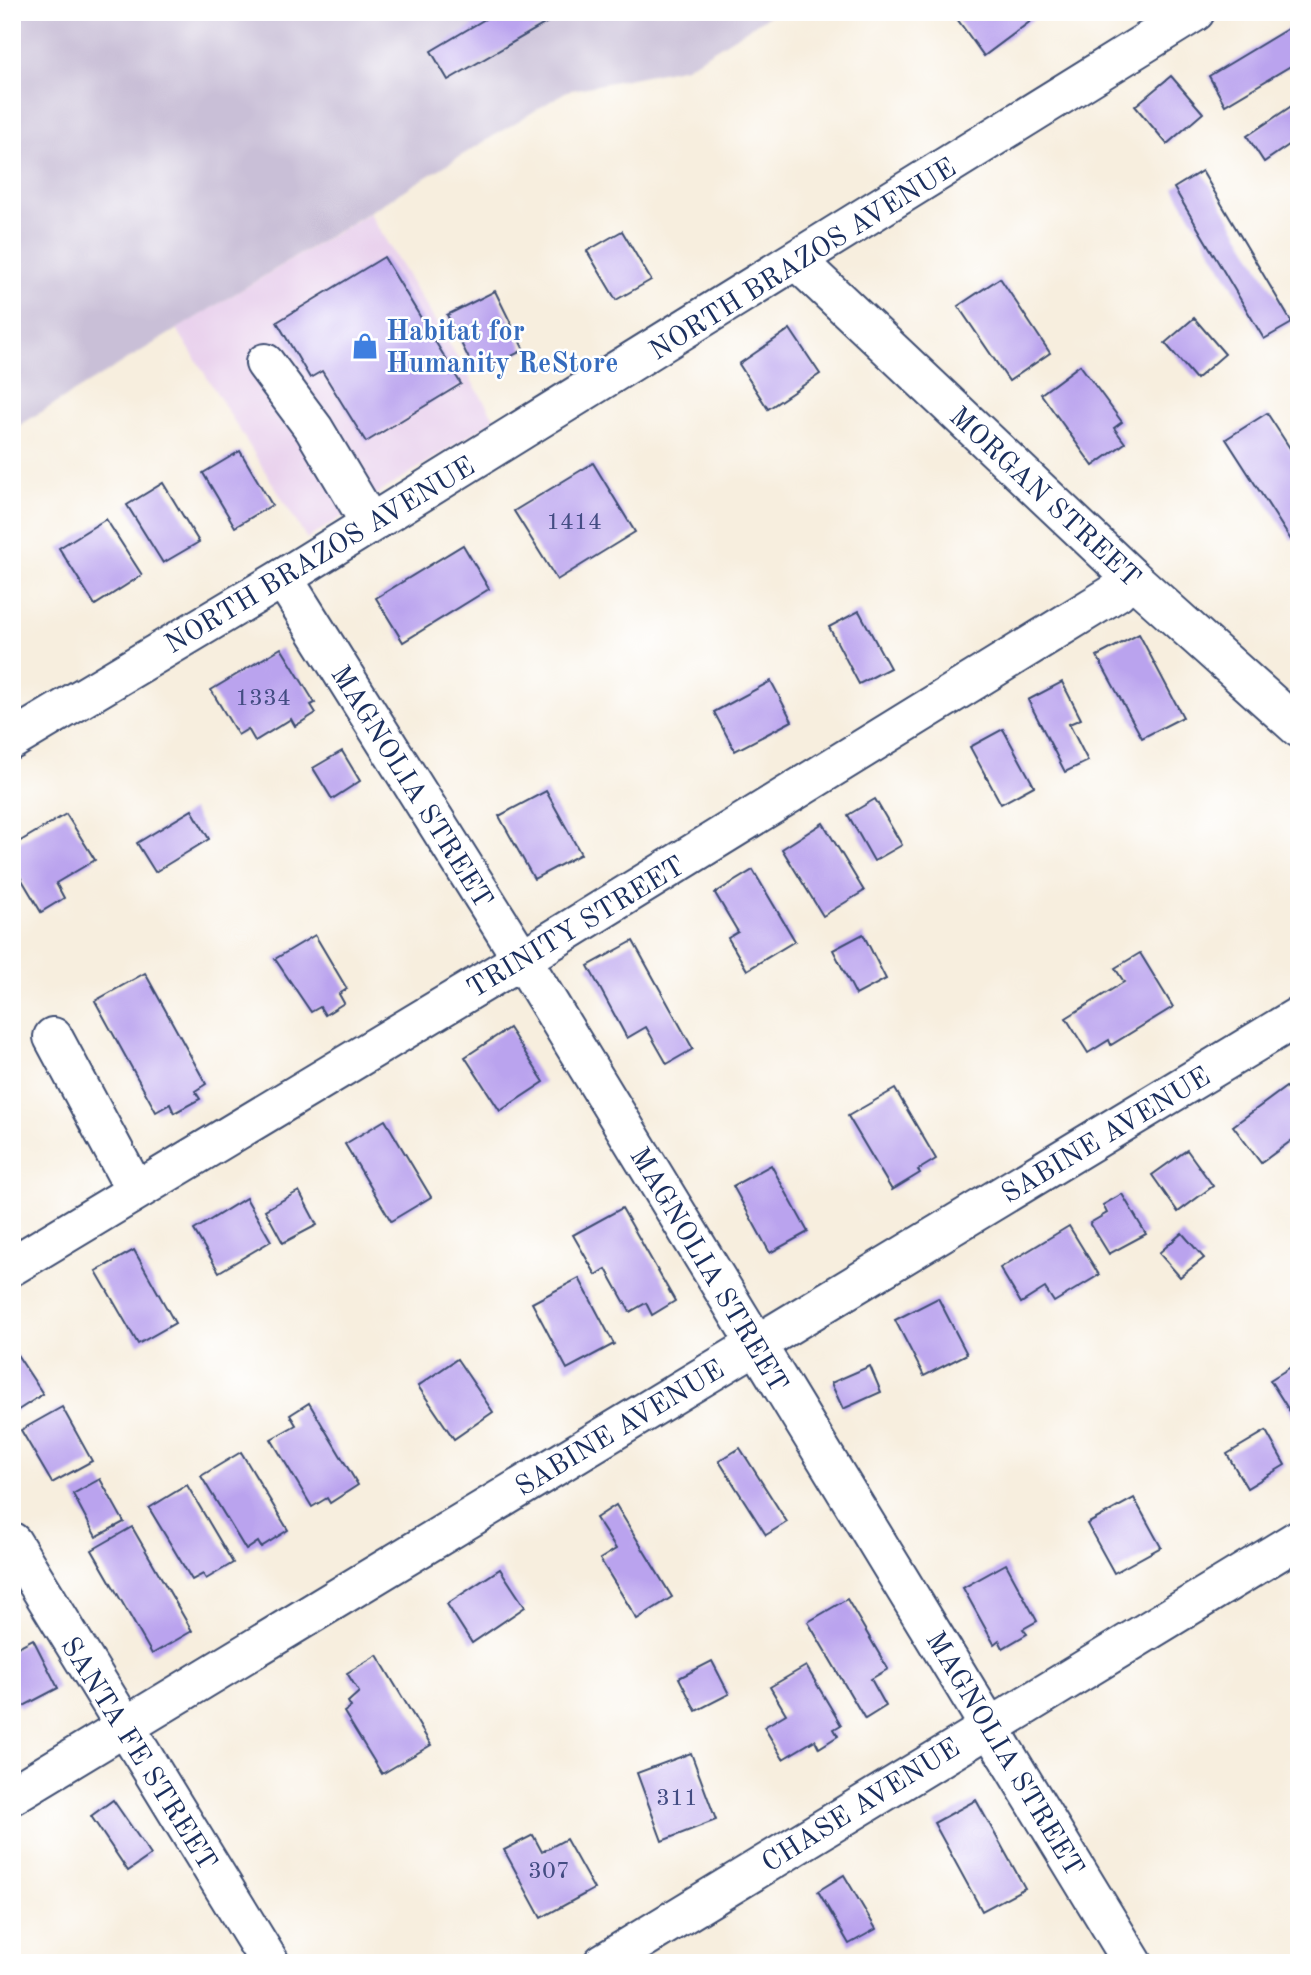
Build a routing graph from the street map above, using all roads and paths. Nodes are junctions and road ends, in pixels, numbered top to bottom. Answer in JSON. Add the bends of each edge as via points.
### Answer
{"nodes":[{"id":1,"x":1195,"y":12,"type":"edge"},
{"id":2,"x":797,"y":261,"type":"junction"},
{"id":3,"x":265,"y":363,"type":"dead end"},
{"id":4,"x":370,"y":523,"type":"junction"},
{"id":5,"x":1131,"y":577,"type":"junction"},
{"id":6,"x":283,"y":578,"type":"junction"},
{"id":7,"x":1299,"y":728,"type":"edge"},
{"id":8,"x":12,"y":740,"type":"edge"},
{"id":9,"x":522,"y":959,"type":"junction"},
{"id":10,"x":1299,"y":1016,"type":"edge"},
{"id":11,"x":53,"y":1037,"type":"dead end"},
{"id":12,"x":135,"y":1190,"type":"junction"},
{"id":13,"x":12,"y":1266,"type":"edge"},
{"id":14,"x":756,"y":1345,"type":"junction"},
{"id":15,"x":1299,"y":1539,"type":"edge"},
{"id":16,"x":12,"y":1542,"type":"edge"},
{"id":17,"x":990,"y":1725,"type":"junction"},
{"id":18,"x":124,"y":1728,"type":"junction"},
{"id":19,"x":12,"y":1795,"type":"edge"},
{"id":20,"x":270,"y":1963,"type":"edge"},
{"id":21,"x":603,"y":1963,"type":"edge"},
{"id":22,"x":1133,"y":1963,"type":"edge"}],
"edges":[{"from":1,"to":2,"type":"street","name":"NORTH BRAZOS AVENUE"},
{"from":2,"to":4,"type":"street","name":"NORTH BRAZOS AVENUE"},
{"from":2,"to":5,"type":"street","name":"MORGAN STREET"},
{"from":3,"to":4,"type":"street","via":[[314,429]]},
{"from":4,"to":6,"type":"street","name":"NORTH BRAZOS AVENUE"},
{"from":5,"to":7,"type":"street","name":"MORGAN STREET"},
{"from":5,"to":9,"type":"street","name":"TRINITY STREET","via":[[1117,592]]},
{"from":6,"to":8,"type":"street","name":"NORTH BRAZOS AVENUE"},
{"from":6,"to":9,"type":"street","name":"MAGNOLIA STREET"},
{"from":9,"to":12,"type":"street","name":"TRINITY STREET"},
{"from":9,"to":14,"type":"street","name":"MAGNOLIA STREET"},
{"from":10,"to":14,"type":"street","name":"SABINE AVENUE"},
{"from":11,"to":12,"type":"street"},
{"from":12,"to":13,"type":"street","name":"TRINITY STREET"},
{"from":14,"to":17,"type":"street","name":"MAGNOLIA STREET"},
{"from":14,"to":18,"type":"street","name":"SABINE AVENUE"},
{"from":15,"to":17,"type":"street","name":"CHASE AVENUE"},
{"from":16,"to":18,"type":"street","name":"SANTA FE STREET"},
{"from":17,"to":21,"type":"street","name":"CHASE AVENUE"},
{"from":17,"to":22,"type":"street","name":"MAGNOLIA STREET"},
{"from":18,"to":19,"type":"street","name":"SABINE AVENUE"},
{"from":18,"to":20,"type":"street","name":"SANTA FE STREET"}]}
